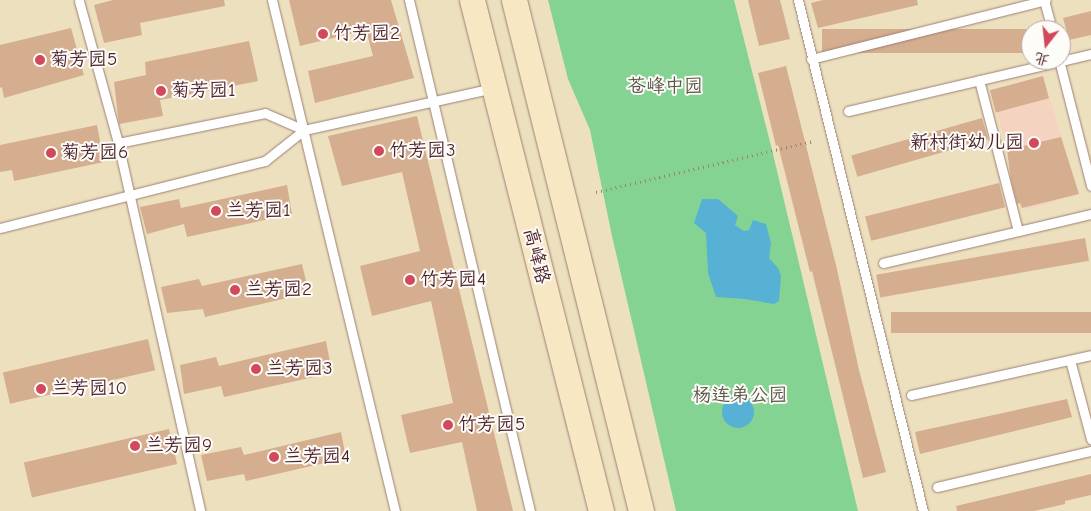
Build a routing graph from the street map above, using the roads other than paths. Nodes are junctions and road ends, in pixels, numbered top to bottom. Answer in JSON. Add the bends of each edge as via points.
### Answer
{"nodes":[{"id":1,"x":272,"y":0,"type":"edge"},
{"id":2,"x":409,"y":0,"type":"edge"},
{"id":3,"x":472,"y":0,"type":"edge"},
{"id":4,"x":514,"y":0,"type":"edge"},
{"id":5,"x":798,"y":0,"type":"edge"},
{"id":6,"x":1045,"y":0,"type":"edge"},
{"id":7,"x":79,"y":1,"type":"dead end"},
{"id":8,"x":1050,"y":20,"type":"edge"},
{"id":9,"x":1091,"y":54,"type":"edge"},
{"id":10,"x":1071,"y":58,"type":"edge"},
{"id":11,"x":811,"y":59,"type":"junction"},
{"id":12,"x":1021,"y":70,"type":"edge"},
{"id":13,"x":1062,"y":70,"type":"edge"},
{"id":14,"x":979,"y":80,"type":"junction"},
{"id":15,"x":493,"y":88,"type":"junction"},
{"id":16,"x":434,"y":101,"type":"junction"},
{"id":17,"x":848,"y":111,"type":"dead end"},
{"id":18,"x":304,"y":130,"type":"junction"},
{"id":19,"x":118,"y":143,"type":"junction"},
{"id":20,"x":1091,"y":186,"type":"edge"},
{"id":21,"x":130,"y":195,"type":"junction"},
{"id":22,"x":1091,"y":214,"type":"edge"},
{"id":23,"x":0,"y":228,"type":"edge"},
{"id":24,"x":1018,"y":231,"type":"junction"},
{"id":25,"x":883,"y":263,"type":"dead end"},
{"id":26,"x":1091,"y":355,"type":"edge"},
{"id":27,"x":1070,"y":360,"type":"junction"},
{"id":28,"x":911,"y":395,"type":"dead end"},
{"id":29,"x":1091,"y":439,"type":"edge"},
{"id":30,"x":1091,"y":451,"type":"edge"},
{"id":31,"x":937,"y":487,"type":"dead end"},
{"id":32,"x":200,"y":511,"type":"edge"},
{"id":33,"x":395,"y":511,"type":"edge"},
{"id":34,"x":530,"y":511,"type":"edge"},
{"id":35,"x":601,"y":511,"type":"edge"},
{"id":36,"x":641,"y":511,"type":"edge"},
{"id":37,"x":923,"y":511,"type":"edge"}],
"edges":[{"from":1,"to":18,"type":"lane"},
{"from":2,"to":16,"type":"lane"},
{"from":3,"to":15,"type":"main road","name":"高峰路"},
{"from":4,"to":36,"type":"main road"},
{"from":5,"to":11,"type":"lane"},
{"from":6,"to":8,"type":"lane"},
{"from":6,"to":11,"type":"lane"},
{"from":7,"to":19,"type":"lane"},
{"from":9,"to":10,"type":"lane"},
{"from":11,"to":37,"type":"lane"},
{"from":12,"to":14,"type":"lane"},
{"from":13,"to":20,"type":"lane"},
{"from":14,"to":17,"type":"lane"},
{"from":14,"to":24,"type":"lane"},
{"from":15,"to":16,"type":"lane"},
{"from":15,"to":35,"type":"main road","name":"高峰路"},
{"from":16,"to":18,"type":"lane"},
{"from":16,"to":34,"type":"lane"},
{"from":18,"to":19,"type":"lane","via":[[265,114]]},
{"from":18,"to":21,"type":"lane","via":[[265,161]]},
{"from":18,"to":33,"type":"lane"},
{"from":19,"to":21,"type":"lane"},
{"from":21,"to":23,"type":"lane"},
{"from":21,"to":32,"type":"lane"},
{"from":22,"to":24,"type":"lane"},
{"from":24,"to":25,"type":"lane"},
{"from":26,"to":27,"type":"lane"},
{"from":27,"to":28,"type":"lane"},
{"from":27,"to":29,"type":"lane"},
{"from":30,"to":31,"type":"lane"}]}
